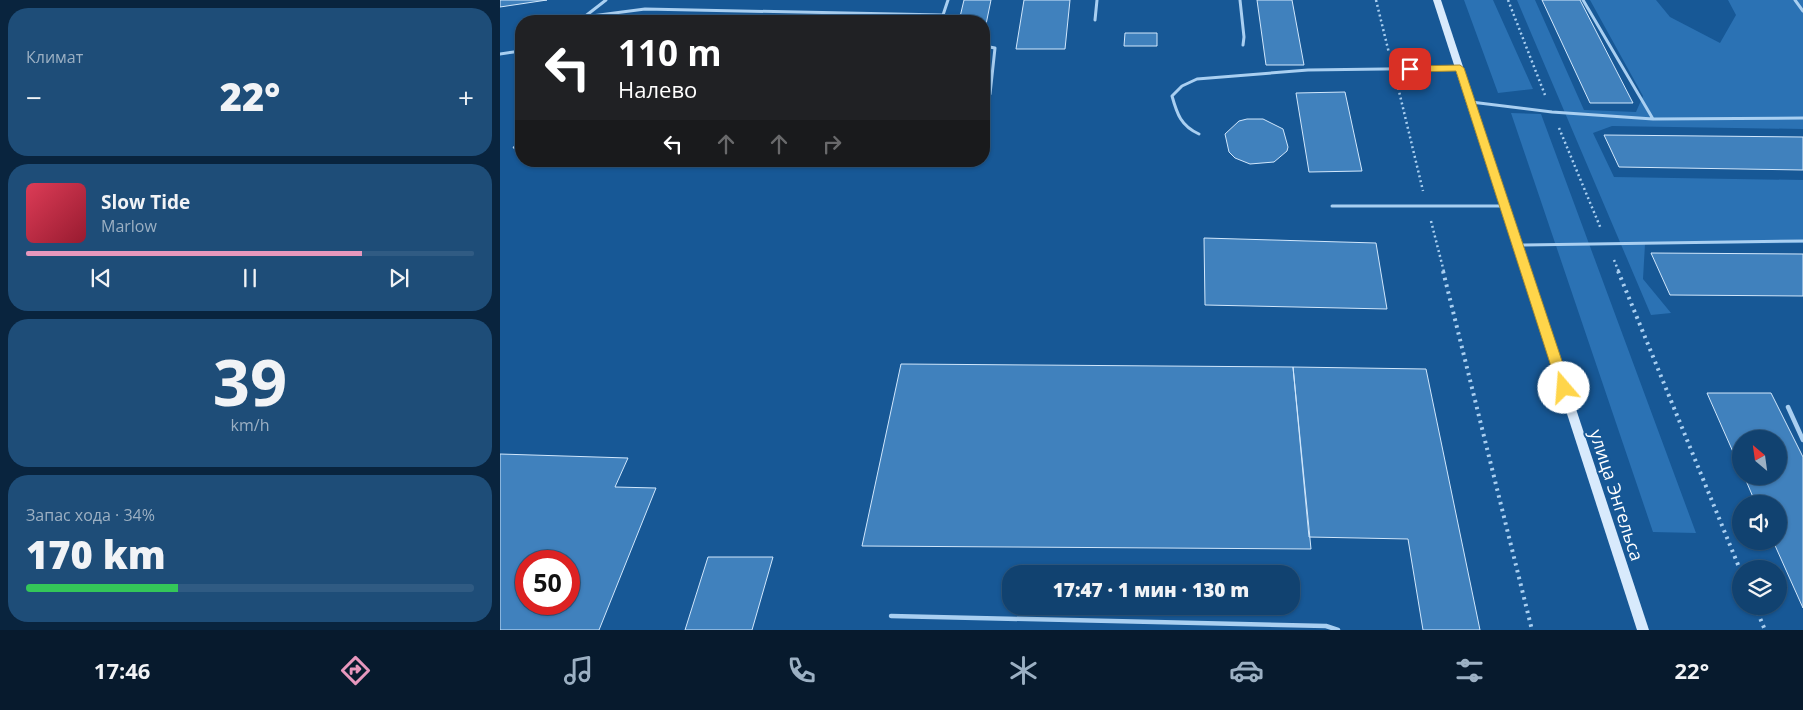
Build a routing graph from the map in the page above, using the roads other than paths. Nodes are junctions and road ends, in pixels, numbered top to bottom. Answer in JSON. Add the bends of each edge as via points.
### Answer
{"nodes":[{"id":1,"x":606,"y":0,"type":"edge"},
{"id":2,"x":948,"y":0,"type":"edge"},
{"id":3,"x":1097,"y":0,"type":"edge"},
{"id":4,"x":1240,"y":0,"type":"edge"},
{"id":5,"x":1437,"y":0,"type":"edge"},
{"id":6,"x":1583,"y":0,"type":"edge"},
{"id":7,"x":1794,"y":0,"type":"edge"},
{"id":8,"x":1803,"y":11,"type":"edge"},
{"id":9,"x":587,"y":15,"type":"edge"},
{"id":10,"x":599,"y":15,"type":"edge"},
{"id":11,"x":943,"y":15,"type":"joint"},
{"id":12,"x":1095,"y":20,"type":"dead end"},
{"id":13,"x":1243,"y":45,"type":"dead end"},
{"id":14,"x":990,"y":47,"type":"edge"},
{"id":15,"x":515,"y":52,"type":"edge"},
{"id":16,"x":500,"y":54,"type":"edge"},
{"id":17,"x":1460,"y":68,"type":"junction"},
{"id":18,"x":990,"y":94,"type":"dead end"},
{"id":19,"x":1471,"y":102,"type":"junction"},
{"id":20,"x":1803,"y":118,"type":"edge"},
{"id":21,"x":1653,"y":119,"type":"junction"},
{"id":22,"x":1198,"y":134,"type":"dead end"},
{"id":23,"x":1332,"y":206,"type":"dead end"},
{"id":24,"x":1505,"y":206,"type":"junction"},
{"id":25,"x":1803,"y":241,"type":"edge"},
{"id":26,"x":1518,"y":245,"type":"junction"},
{"id":27,"x":1788,"y":407,"type":"dead end"},
{"id":28,"x":1803,"y":440,"type":"edge"},
{"id":29,"x":891,"y":616,"type":"dead end"},
{"id":30,"x":1338,"y":630,"type":"edge"},
{"id":31,"x":1644,"y":630,"type":"edge"}],
"edges":[{"from":1,"to":9,"type":"lane"},
{"from":2,"to":11,"type":"lane"},
{"from":3,"to":12,"type":"lane"},
{"from":4,"to":13,"type":"lane"},
{"from":5,"to":17,"type":"main road","name":"улица Энгельса"},
{"from":6,"to":21,"type":"lane"},
{"from":7,"to":8,"type":"lane"},
{"from":10,"to":11,"type":"lane","via":[[645,9]]},
{"from":14,"to":18,"type":"lane","via":[[995,48]]},
{"from":15,"to":16,"type":"lane"},
{"from":17,"to":19,"type":"main road","name":"улица Энгельса"},
{"from":17,"to":22,"type":"lane","via":[[1308,70],[1197,78],[1172,96],[1177,118]]},
{"from":19,"to":21,"type":"lane"},
{"from":19,"to":24,"type":"main road","name":"улица Энгельса"},
{"from":20,"to":21,"type":"lane"},
{"from":23,"to":24,"type":"lane"},
{"from":24,"to":26,"type":"main road","name":"улица Энгельса"},
{"from":25,"to":26,"type":"lane"},
{"from":26,"to":31,"type":"main road","name":"улица Энгельса"},
{"from":27,"to":28,"type":"lane"},
{"from":29,"to":30,"type":"lane","via":[[1326,626]]}]}
